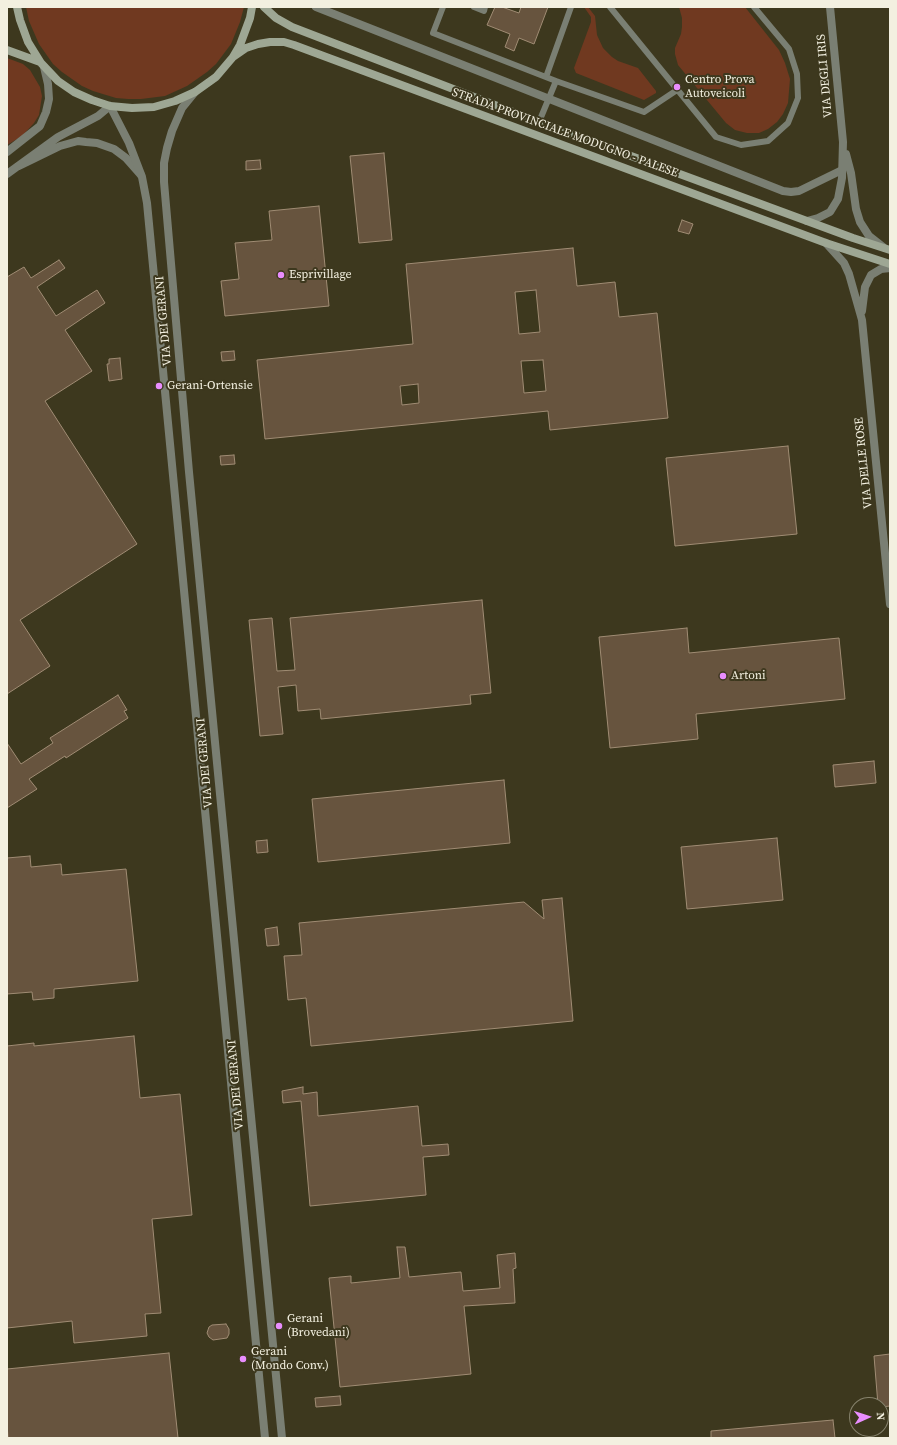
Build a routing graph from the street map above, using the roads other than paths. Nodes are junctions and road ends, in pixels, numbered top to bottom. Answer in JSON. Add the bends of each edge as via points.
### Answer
{"nodes":[{"id":1,"x":17,"y":7,"type":"edge"},
{"id":2,"x":252,"y":7,"type":"edge"},
{"id":3,"x":264,"y":7,"type":"edge"},
{"id":4,"x":316,"y":7,"type":"edge"},
{"id":5,"x":443,"y":7,"type":"edge"},
{"id":6,"x":474,"y":7,"type":"edge"},
{"id":7,"x":485,"y":7,"type":"edge"},
{"id":8,"x":571,"y":7,"type":"edge"},
{"id":9,"x":610,"y":7,"type":"edge"},
{"id":10,"x":754,"y":7,"type":"edge"},
{"id":11,"x":830,"y":7,"type":"edge"},
{"id":12,"x":7,"y":50,"type":"edge"},
{"id":13,"x":233,"y":57,"type":"junction"},
{"id":14,"x":43,"y":65,"type":"junction"},
{"id":15,"x":546,"y":77,"type":"junction"},
{"id":16,"x":556,"y":80,"type":"junction"},
{"id":17,"x":678,"y":90,"type":"junction"},
{"id":18,"x":195,"y":92,"type":"junction"},
{"id":19,"x":549,"y":98,"type":"junction"},
{"id":20,"x":110,"y":106,"type":"junction"},
{"id":21,"x":539,"y":122,"type":"junction"},
{"id":22,"x":843,"y":142,"type":"junction"},
{"id":23,"x":7,"y":152,"type":"edge"},
{"id":24,"x":19,"y":166,"type":"junction"},
{"id":25,"x":842,"y":170,"type":"junction"},
{"id":26,"x":7,"y":174,"type":"edge"},
{"id":27,"x":142,"y":177,"type":"junction"},
{"id":28,"x":808,"y":221,"type":"junction"},
{"id":29,"x":826,"y":243,"type":"junction"},
{"id":30,"x":887,"y":249,"type":"edge"},
{"id":31,"x":890,"y":264,"type":"edge"},
{"id":32,"x":890,"y":268,"type":"edge"},
{"id":33,"x":862,"y":320,"type":"junction"},
{"id":34,"x":890,"y":604,"type":"edge"},
{"id":35,"x":265,"y":1438,"type":"edge"},
{"id":36,"x":282,"y":1438,"type":"edge"}],
"edges":[{"from":1,"to":14,"type":"main road","name":"STRADA PROVINCIALE MODUGNO - PALESE","via":[[23,31]]},
{"from":2,"to":13,"type":"main road","name":"STRADA PROVINCIALE MODUGNO - PALESE","via":[[246,32]]},
{"from":3,"to":21,"type":"main road","name":"STRADA PROVINCIALE MODUGNO - PALESE","via":[[276,18],[292,26]]},
{"from":4,"to":19,"type":"street"},
{"from":5,"to":15,"type":"lane","via":[[433,33]]},
{"from":6,"to":7,"type":"lane","via":[[484,11]]},
{"from":8,"to":15,"type":"lane"},
{"from":9,"to":17,"type":"lane"},
{"from":10,"to":17,"type":"lane","via":[[789,49],[797,74],[798,98],[788,123],[768,141],[741,145],[716,137]]},
{"from":11,"to":22,"type":"street","name":"VIA DEGLI IRIS"},
{"from":12,"to":14,"type":"main road","name":"STRADA PROVINCIALE MODUGNO - PALESE"},
{"from":13,"to":18,"type":"main road","name":"STRADA PROVINCIALE MODUGNO - PALESE","via":[[216,77]]},
{"from":13,"to":29,"type":"main road","name":"STRADA PROVINCIALE MODUGNO - PALESE","via":[[258,44],[284,42],[294,45]]},
{"from":14,"to":20,"type":"main road","name":"STRADA PROVINCIALE MODUGNO - PALESE","via":[[74,92]]},
{"from":14,"to":23,"type":"street","via":[[49,99],[43,119],[40,126]]},
{"from":15,"to":16,"type":"lane"},
{"from":16,"to":17,"type":"lane","via":[[644,112]]},
{"from":16,"to":19,"type":"lane"},
{"from":18,"to":20,"type":"main road","name":"STRADA PROVINCIALE MODUGNO - PALESE","via":[[154,107]]},
{"from":18,"to":36,"type":"street","name":"VIA DEI GERANI","via":[[182,108],[166,148],[164,182],[189,472]]},
{"from":19,"to":21,"type":"lane"},
{"from":19,"to":25,"type":"street","via":[[783,190],[800,191]]},
{"from":20,"to":24,"type":"street","via":[[98,116],[58,137]]},
{"from":20,"to":27,"type":"street","name":"VIA DEI GERANI","via":[[129,143]]},
{"from":21,"to":28,"type":"main road","name":"STRADA PROVINCIALE MODUGNO - PALESE"},
{"from":22,"to":25,"type":"street"},
{"from":22,"to":30,"type":"street","via":[[860,222],[869,236]]},
{"from":24,"to":26,"type":"street"},
{"from":24,"to":27,"type":"street","via":[[60,146],[78,141],[97,143],[114,149],[126,158]]},
{"from":25,"to":28,"type":"street","via":[[838,199],[830,212]]},
{"from":27,"to":35,"type":"street","name":"VIA DEI GERANI","via":[[156,288]]},
{"from":28,"to":30,"type":"main road","name":"STRADA PROVINCIALE MODUGNO - PALESE"},
{"from":29,"to":31,"type":"main road","name":"STRADA PROVINCIALE MODUGNO - PALESE"},
{"from":29,"to":33,"type":"street","via":[[844,263]]},
{"from":32,"to":33,"type":"street","via":[[881,269],[872,275],[865,287]]},
{"from":33,"to":34,"type":"street","name":"VIA DELLE ROSE"}]}
